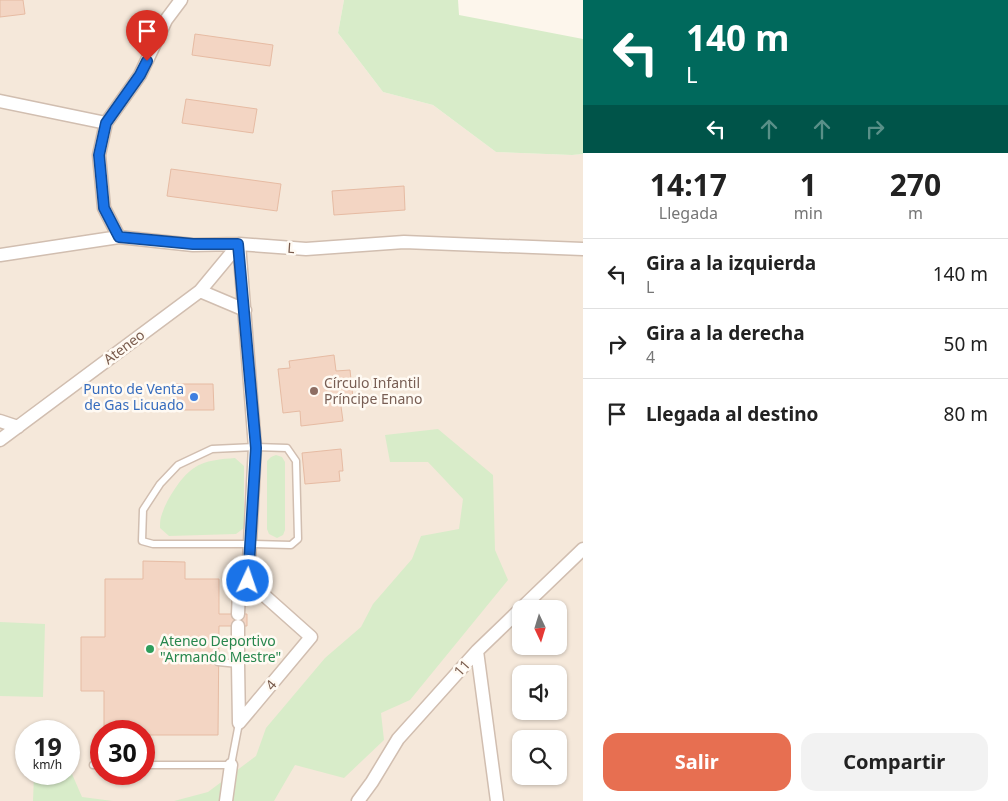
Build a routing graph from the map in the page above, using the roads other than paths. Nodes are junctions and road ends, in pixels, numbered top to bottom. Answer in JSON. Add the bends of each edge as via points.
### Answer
{"nodes":[{"id":1,"x":181,"y":0,"type":"edge"},
{"id":2,"x":0,"y":101,"type":"edge"},
{"id":3,"x":106,"y":123,"type":"junction"},
{"id":4,"x":119,"y":237,"type":"junction"},
{"id":5,"x":238,"y":244,"type":"junction"},
{"id":6,"x":583,"y":249,"type":"edge"},
{"id":7,"x":0,"y":255,"type":"edge"},
{"id":8,"x":200,"y":291,"type":"junction"},
{"id":9,"x":245,"y":310,"type":"junction"},
{"id":10,"x":0,"y":421,"type":"edge"},
{"id":11,"x":18,"y":427,"type":"junction"},
{"id":12,"x":0,"y":440,"type":"edge"},
{"id":13,"x":256,"y":448,"type":"junction"},
{"id":14,"x":250,"y":544,"type":"junction"},
{"id":15,"x":583,"y":550,"type":"edge"},
{"id":16,"x":248,"y":581,"type":"junction"},
{"id":17,"x":477,"y":651,"type":"junction"},
{"id":18,"x":218,"y":662,"type":"dead end"},
{"id":19,"x":238,"y":664,"type":"junction"},
{"id":20,"x":240,"y":723,"type":"junction"},
{"id":21,"x":155,"y":765,"type":"edge"},
{"id":22,"x":231,"y":765,"type":"junction"},
{"id":23,"x":226,"y":801,"type":"edge"},
{"id":24,"x":358,"y":801,"type":"edge"},
{"id":25,"x":498,"y":801,"type":"edge"}],
"edges":[{"from":1,"to":3,"type":"street","via":[[166,20],[140,75]]},
{"from":2,"to":3,"type":"street"},
{"from":3,"to":4,"type":"street","via":[[99,155],[104,208]]},
{"from":4,"to":5,"type":"street","name":"L","via":[[193,244]]},
{"from":4,"to":7,"type":"street","name":"L"},
{"from":5,"to":6,"type":"street","name":"L","via":[[306,249],[404,242]]},
{"from":5,"to":8,"type":"street","name":"Ateneo"},
{"from":5,"to":9,"type":"street"},
{"from":8,"to":9,"type":"street"},
{"from":8,"to":11,"type":"street","name":"Ateneo"},
{"from":9,"to":13,"type":"street"},
{"from":10,"to":11,"type":"street"},
{"from":11,"to":12,"type":"street","name":"Ateneo"},
{"from":13,"to":14,"type":"street"},
{"from":13,"to":14,"type":"lane","via":[[287,448],[296,461],[298,540],[291,546]]},
{"from":13,"to":14,"type":"lane","via":[[212,450],[178,465],[160,484],[143,510],[142,541],[153,544]]},
{"from":14,"to":16,"type":"street"},
{"from":15,"to":17,"type":"street","name":"11"},
{"from":16,"to":19,"type":"street","via":[[239,591]]},
{"from":16,"to":20,"type":"street","name":"4","via":[[311,637]]},
{"from":17,"to":24,"type":"street","name":"11","via":[[398,739]]},
{"from":17,"to":25,"type":"street"},
{"from":18,"to":19,"type":"lane"},
{"from":19,"to":20,"type":"street"},
{"from":20,"to":22,"type":"lane"},
{"from":21,"to":22,"type":"lane"},
{"from":22,"to":23,"type":"street"}]}
